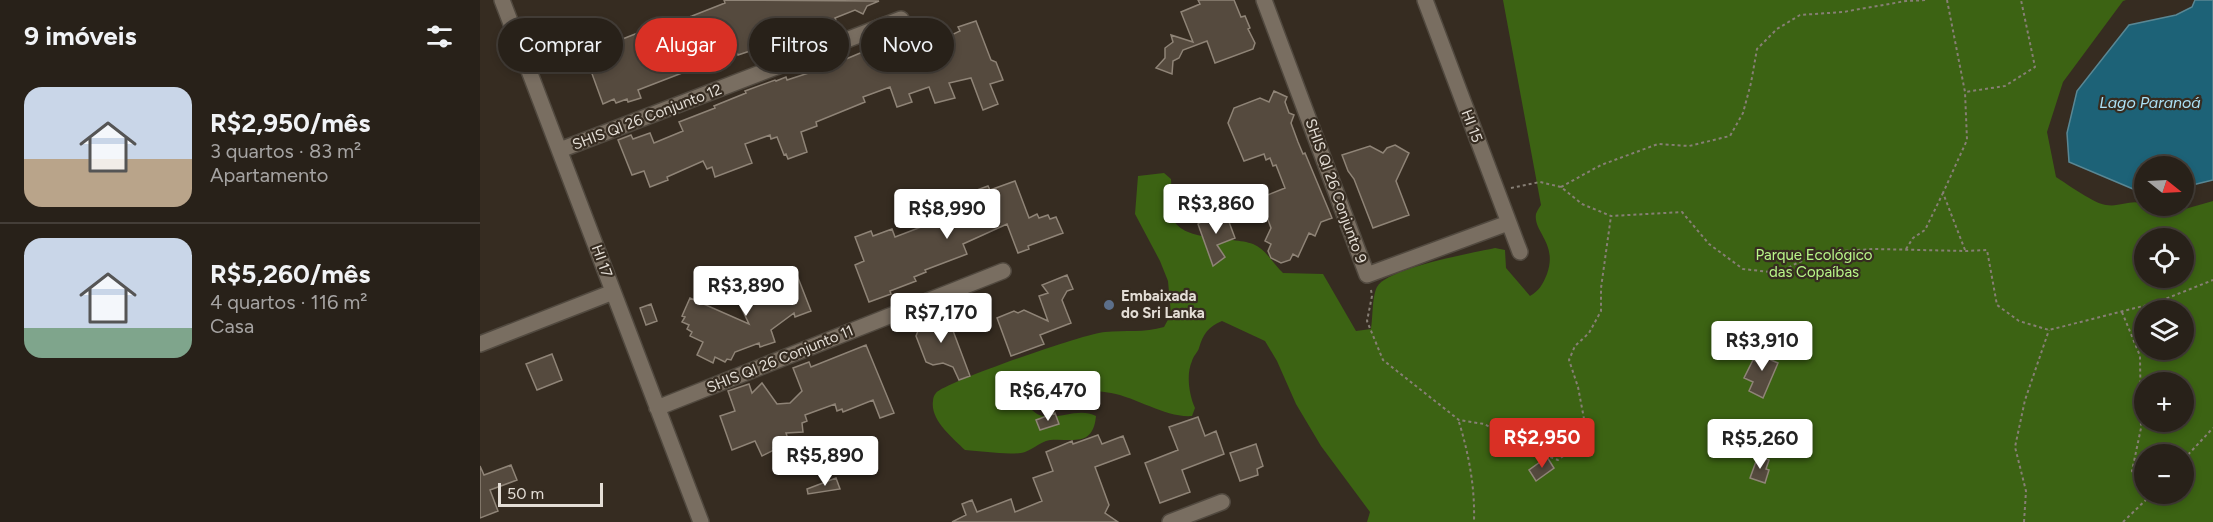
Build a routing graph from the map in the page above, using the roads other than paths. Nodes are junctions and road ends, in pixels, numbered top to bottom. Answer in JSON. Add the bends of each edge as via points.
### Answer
{"nodes":[{"id":1,"x":502,"y":0,"type":"edge"},
{"id":2,"x":1264,"y":0,"type":"edge"},
{"id":3,"x":1425,"y":0,"type":"edge"},
{"id":4,"x":861,"y":34,"type":"edge"},
{"id":5,"x":560,"y":150,"type":"junction"},
{"id":6,"x":1508,"y":223,"type":"junction"},
{"id":7,"x":1520,"y":252,"type":"dead end"},
{"id":8,"x":1003,"y":271,"type":"dead end"},
{"id":9,"x":613,"y":292,"type":"junction"},
{"id":10,"x":480,"y":344,"type":"edge"},
{"id":11,"x":657,"y":408,"type":"junction"},
{"id":12,"x":1222,"y":502,"type":"dead end"},
{"id":13,"x":701,"y":522,"type":"edge"},
{"id":14,"x":1170,"y":522,"type":"edge"}],
"edges":[{"from":1,"to":5,"type":"street","name":"HI 17"},
{"from":2,"to":6,"type":"street","name":"SHIS QI 26 Conjunto 9","via":[[1367,275]]},
{"from":3,"to":6,"type":"street","name":"HI 15"},
{"from":4,"to":5,"type":"street","name":"SHIS QI 26 Conjunto 12"},
{"from":5,"to":9,"type":"street","name":"HI 17"},
{"from":6,"to":7,"type":"street","name":"HI 15"},
{"from":8,"to":11,"type":"street","name":"SHIS QI 26 Conjunto 11"},
{"from":9,"to":10,"type":"street"},
{"from":9,"to":11,"type":"street","name":"HI 17"},
{"from":11,"to":13,"type":"street","name":"HI 17"},
{"from":12,"to":14,"type":"street"}]}
